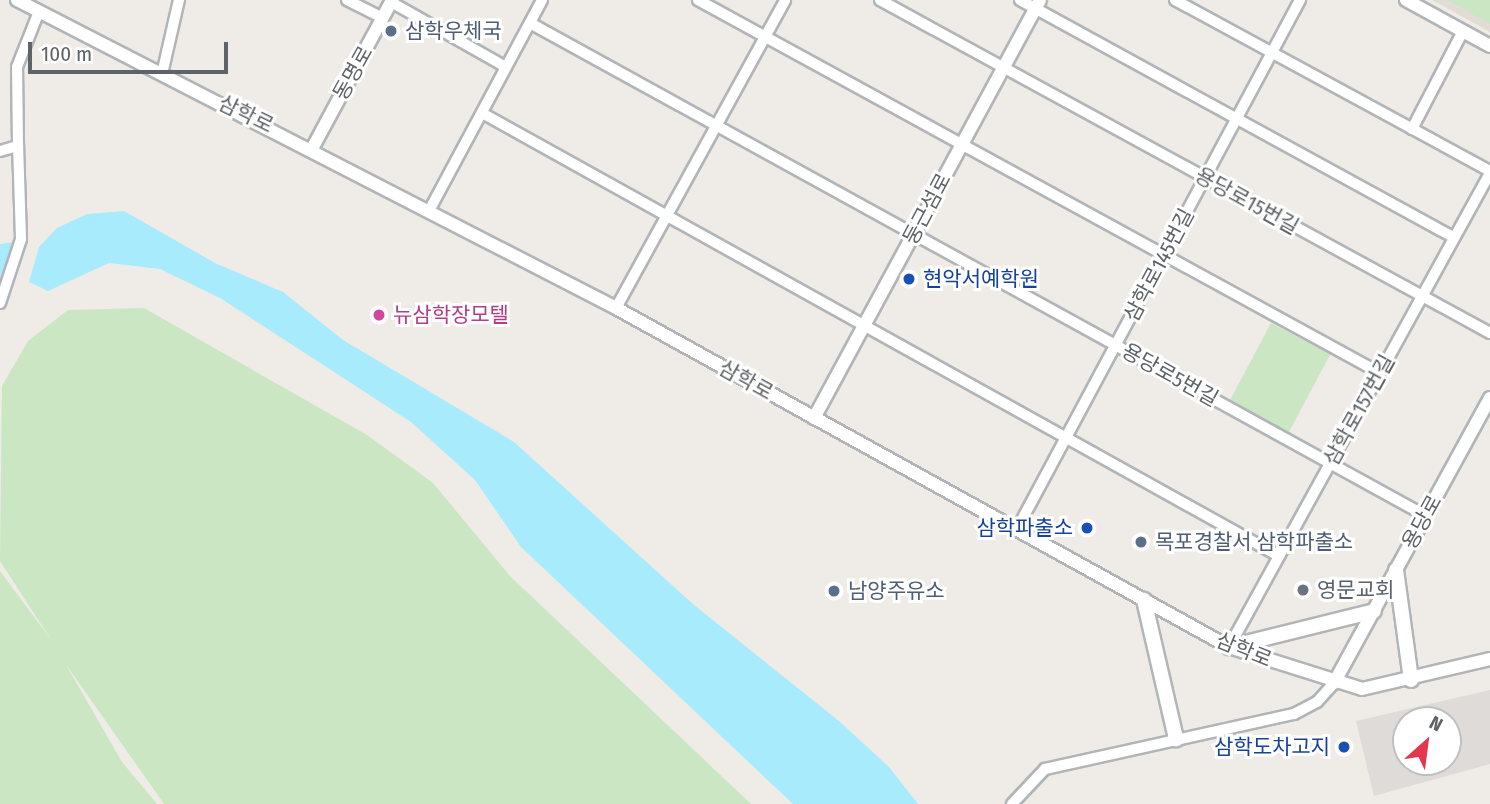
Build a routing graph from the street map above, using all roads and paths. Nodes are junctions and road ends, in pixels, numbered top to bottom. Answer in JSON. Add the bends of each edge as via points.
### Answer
{"nodes":[{"id":1,"x":17,"y":0,"type":"edge"},
{"id":2,"x":179,"y":0,"type":"edge"},
{"id":3,"x":347,"y":0,"type":"edge"},
{"id":4,"x":542,"y":0,"type":"edge"},
{"id":5,"x":698,"y":0,"type":"edge"},
{"id":6,"x":785,"y":0,"type":"edge"},
{"id":7,"x":880,"y":0,"type":"edge"},
{"id":8,"x":1020,"y":0,"type":"edge"},
{"id":9,"x":1175,"y":0,"type":"edge"},
{"id":10,"x":1300,"y":0,"type":"edge"},
{"id":11,"x":1406,"y":0,"type":"edge"},
{"id":12,"x":392,"y":1,"type":"edge"},
{"id":13,"x":1038,"y":4,"type":"edge"},
{"id":14,"x":38,"y":14,"type":"junction"},
{"id":15,"x":383,"y":18,"type":"junction"},
{"id":16,"x":530,"y":23,"type":"junction"},
{"id":17,"x":1463,"y":31,"type":"junction"},
{"id":18,"x":765,"y":36,"type":"junction"},
{"id":19,"x":1490,"y":46,"type":"edge"},
{"id":20,"x":1272,"y":52,"type":"junction"},
{"id":21,"x":506,"y":67,"type":"junction"},
{"id":22,"x":1004,"y":67,"type":"junction"},
{"id":23,"x":162,"y":74,"type":"junction"},
{"id":24,"x":482,"y":113,"type":"junction"},
{"id":25,"x":1237,"y":119,"type":"junction"},
{"id":26,"x":716,"y":126,"type":"junction"},
{"id":27,"x":1412,"y":129,"type":"junction"},
{"id":28,"x":963,"y":144,"type":"junction"},
{"id":29,"x":18,"y":146,"type":"junction"},
{"id":30,"x":313,"y":147,"type":"junction"},
{"id":31,"x":0,"y":151,"type":"edge"},
{"id":32,"x":1490,"y":172,"type":"edge"},
{"id":33,"x":1205,"y":178,"type":"junction"},
{"id":34,"x":430,"y":209,"type":"junction"},
{"id":35,"x":667,"y":216,"type":"junction"},
{"id":36,"x":914,"y":234,"type":"junction"},
{"id":37,"x":1454,"y":238,"type":"junction"},
{"id":38,"x":1165,"y":253,"type":"junction"},
{"id":39,"x":1422,"y":296,"type":"junction"},
{"id":40,"x":0,"y":303,"type":"edge"},
{"id":41,"x":617,"y":308,"type":"junction"},
{"id":42,"x":864,"y":325,"type":"junction"},
{"id":43,"x":1490,"y":333,"type":"edge"},
{"id":44,"x":1115,"y":345,"type":"junction"},
{"id":45,"x":1380,"y":373,"type":"junction"},
{"id":46,"x":1490,"y":398,"type":"edge"},
{"id":47,"x":814,"y":418,"type":"junction"},
{"id":48,"x":1066,"y":438,"type":"junction"},
{"id":49,"x":1330,"y":463,"type":"junction"},
{"id":50,"x":1426,"y":516,"type":"junction"},
{"id":51,"x":1017,"y":529,"type":"junction"},
{"id":52,"x":1279,"y":556,"type":"junction"},
{"id":53,"x":1396,"y":570,"type":"junction"},
{"id":54,"x":1144,"y":600,"type":"junction"},
{"id":55,"x":1374,"y":611,"type":"junction"},
{"id":56,"x":1229,"y":647,"type":"junction"},
{"id":57,"x":1490,"y":659,"type":"edge"},
{"id":58,"x":1411,"y":680,"type":"junction"},
{"id":59,"x":1334,"y":683,"type":"junction"},
{"id":60,"x":1176,"y":739,"type":"junction"},
{"id":61,"x":1012,"y":804,"type":"edge"}],
"edges":[{"from":1,"to":14,"type":"street","name":"삼학로"},
{"from":2,"to":23,"type":"street"},
{"from":3,"to":15,"type":"street"},
{"from":4,"to":16,"type":"street"},
{"from":5,"to":18,"type":"street"},
{"from":6,"to":18,"type":"street"},
{"from":7,"to":22,"type":"street","name":"용당로15번길"},
{"from":8,"to":13,"type":"street"},
{"from":9,"to":20,"type":"street"},
{"from":10,"to":20,"type":"street","name":"삼학로145번길"},
{"from":11,"to":17,"type":"street"},
{"from":12,"to":15,"type":"street","name":"동명로"},
{"from":12,"to":21,"type":"street"},
{"from":13,"to":22,"type":"street","name":"둥근섬로"},
{"from":13,"to":25,"type":"street"},
{"from":14,"to":23,"type":"street","name":"삼학로"},
{"from":14,"to":29,"type":"street","via":[[17,66]]},
{"from":15,"to":30,"type":"street","name":"동명로"},
{"from":16,"to":21,"type":"street"},
{"from":16,"to":26,"type":"street","name":"용당로5번길"},
{"from":17,"to":19,"type":"street"},
{"from":17,"to":27,"type":"street"},
{"from":18,"to":26,"type":"street"},
{"from":18,"to":28,"type":"street"},
{"from":20,"to":25,"type":"street","name":"삼학로145번길"},
{"from":20,"to":27,"type":"street"},
{"from":21,"to":24,"type":"street"},
{"from":22,"to":28,"type":"street","name":"둥근섬로"},
{"from":22,"to":33,"type":"street","name":"용당로15번길"},
{"from":23,"to":30,"type":"street","name":"삼학로"},
{"from":24,"to":34,"type":"street"},
{"from":24,"to":35,"type":"street"},
{"from":25,"to":33,"type":"street","name":"삼학로145번길"},
{"from":25,"to":37,"type":"street"},
{"from":26,"to":35,"type":"street"},
{"from":26,"to":36,"type":"street","name":"용당로5번길"},
{"from":27,"to":32,"type":"street"},
{"from":28,"to":36,"type":"street","name":"둥근섬로"},
{"from":28,"to":38,"type":"street"},
{"from":29,"to":31,"type":"street"},
{"from":29,"to":40,"type":"street","via":[[21,239]]},
{"from":30,"to":34,"type":"street","name":"삼학로"},
{"from":32,"to":37,"type":"street","name":"삼학로157번길"},
{"from":33,"to":38,"type":"street","name":"삼학로145번길"},
{"from":33,"to":39,"type":"street","name":"용당로15번길"},
{"from":34,"to":41,"type":"street","name":"삼학로"},
{"from":35,"to":41,"type":"street"},
{"from":35,"to":42,"type":"street"},
{"from":36,"to":42,"type":"street","name":"둥근섬로"},
{"from":36,"to":44,"type":"street","name":"용당로5번길"},
{"from":37,"to":39,"type":"street","name":"삼학로157번길"},
{"from":38,"to":44,"type":"street","name":"삼학로145번길"},
{"from":38,"to":45,"type":"street"},
{"from":39,"to":43,"type":"street","name":"용당로15번길"},
{"from":39,"to":45,"type":"street","name":"삼학로157번길"},
{"from":41,"to":47,"type":"street","name":"삼학로"},
{"from":42,"to":47,"type":"street","name":"둥근섬로"},
{"from":42,"to":48,"type":"street"},
{"from":44,"to":48,"type":"street","name":"삼학로145번길"},
{"from":44,"to":49,"type":"street","name":"용당로5번길"},
{"from":45,"to":49,"type":"street","name":"삼학로157번길"},
{"from":46,"to":50,"type":"street","name":"용당로"},
{"from":47,"to":51,"type":"street","name":"삼학로"},
{"from":48,"to":51,"type":"street","name":"삼학로145번길"},
{"from":48,"to":52,"type":"street"},
{"from":49,"to":50,"type":"street","name":"용당로5번길"},
{"from":49,"to":52,"type":"street","name":"삼학로157번길"},
{"from":50,"to":53,"type":"street","name":"용당로"},
{"from":51,"to":54,"type":"street","name":"삼학로"},
{"from":52,"to":56,"type":"street","name":"삼학로157번길"},
{"from":53,"to":55,"type":"street","name":"용당로"},
{"from":53,"to":58,"type":"main road"},
{"from":54,"to":56,"type":"street","name":"삼학로"},
{"from":54,"to":60,"type":"main road"},
{"from":55,"to":56,"type":"main road"},
{"from":55,"to":59,"type":"street","name":"용당로"},
{"from":56,"to":59,"type":"street","name":"삼학로"},
{"from":57,"to":58,"type":"street","name":"삼학로"},
{"from":58,"to":59,"type":"street","name":"삼학로","via":[[1362,689]]},
{"from":59,"to":60,"type":"street","via":[[1317,702],[1294,714]]},
{"from":60,"to":61,"type":"street","via":[[1045,769]]}]}
